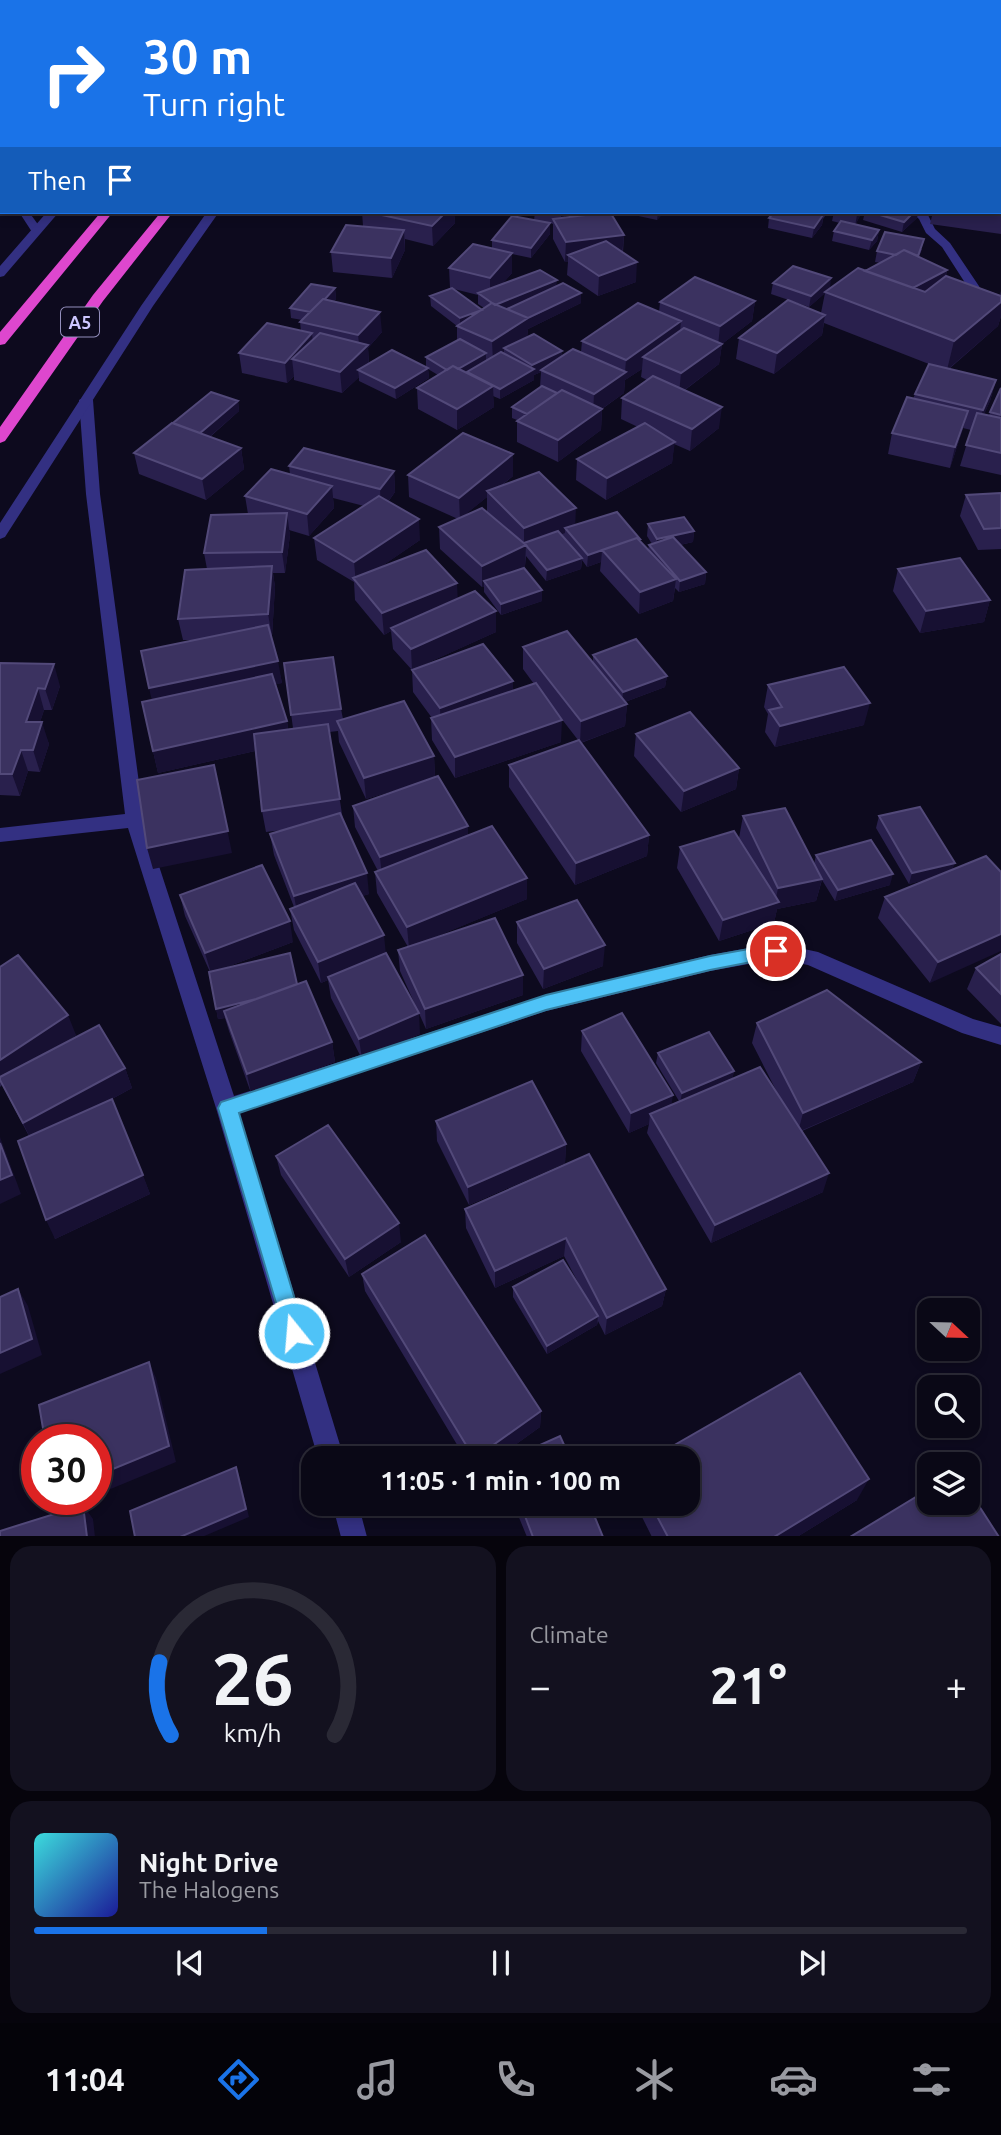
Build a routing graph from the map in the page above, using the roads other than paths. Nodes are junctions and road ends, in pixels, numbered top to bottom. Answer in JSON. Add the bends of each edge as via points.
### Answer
{"nodes":[{"id":1,"x":25,"y":214,"type":"edge"},
{"id":2,"x":50,"y":214,"type":"edge"},
{"id":3,"x":105,"y":214,"type":"edge"},
{"id":4,"x":165,"y":214,"type":"edge"},
{"id":5,"x":212,"y":214,"type":"edge"},
{"id":6,"x":919,"y":214,"type":"edge"},
{"id":7,"x":36,"y":230,"type":"junction"},
{"id":8,"x":0,"y":273,"type":"edge"},
{"id":9,"x":1001,"y":308,"type":"edge"},
{"id":10,"x":0,"y":341,"type":"edge"},
{"id":11,"x":86,"y":400,"type":"junction"},
{"id":12,"x":0,"y":438,"type":"edge"},
{"id":13,"x":0,"y":534,"type":"edge"},
{"id":14,"x":135,"y":820,"type":"junction"},
{"id":15,"x":0,"y":835,"type":"edge"},
{"id":16,"x":1001,"y":1037,"type":"edge"},
{"id":17,"x":228,"y":1108,"type":"junction"},
{"id":18,"x":327,"y":1446,"type":"edge"},
{"id":19,"x":349,"y":1516,"type":"edge"},
{"id":20,"x":354,"y":1536,"type":"edge"}],
"edges":[{"from":1,"to":7,"type":"street"},
{"from":2,"to":7,"type":"street"},
{"from":3,"to":10,"type":"highway","number":"A5"},
{"from":4,"to":12,"type":"highway","number":"A5","via":[[98,298]]},
{"from":5,"to":11,"type":"street"},
{"from":6,"to":9,"type":"street","via":[[982,300]]},
{"from":7,"to":8,"type":"street"},
{"from":11,"to":13,"type":"street"},
{"from":11,"to":14,"type":"street","via":[[93,494]]},
{"from":14,"to":15,"type":"street"},
{"from":14,"to":17,"type":"street"},
{"from":16,"to":17,"type":"street","via":[[811,958],[776,951],[546,1003]]},
{"from":17,"to":18,"type":"street"},
{"from":19,"to":20,"type":"street"}]}
